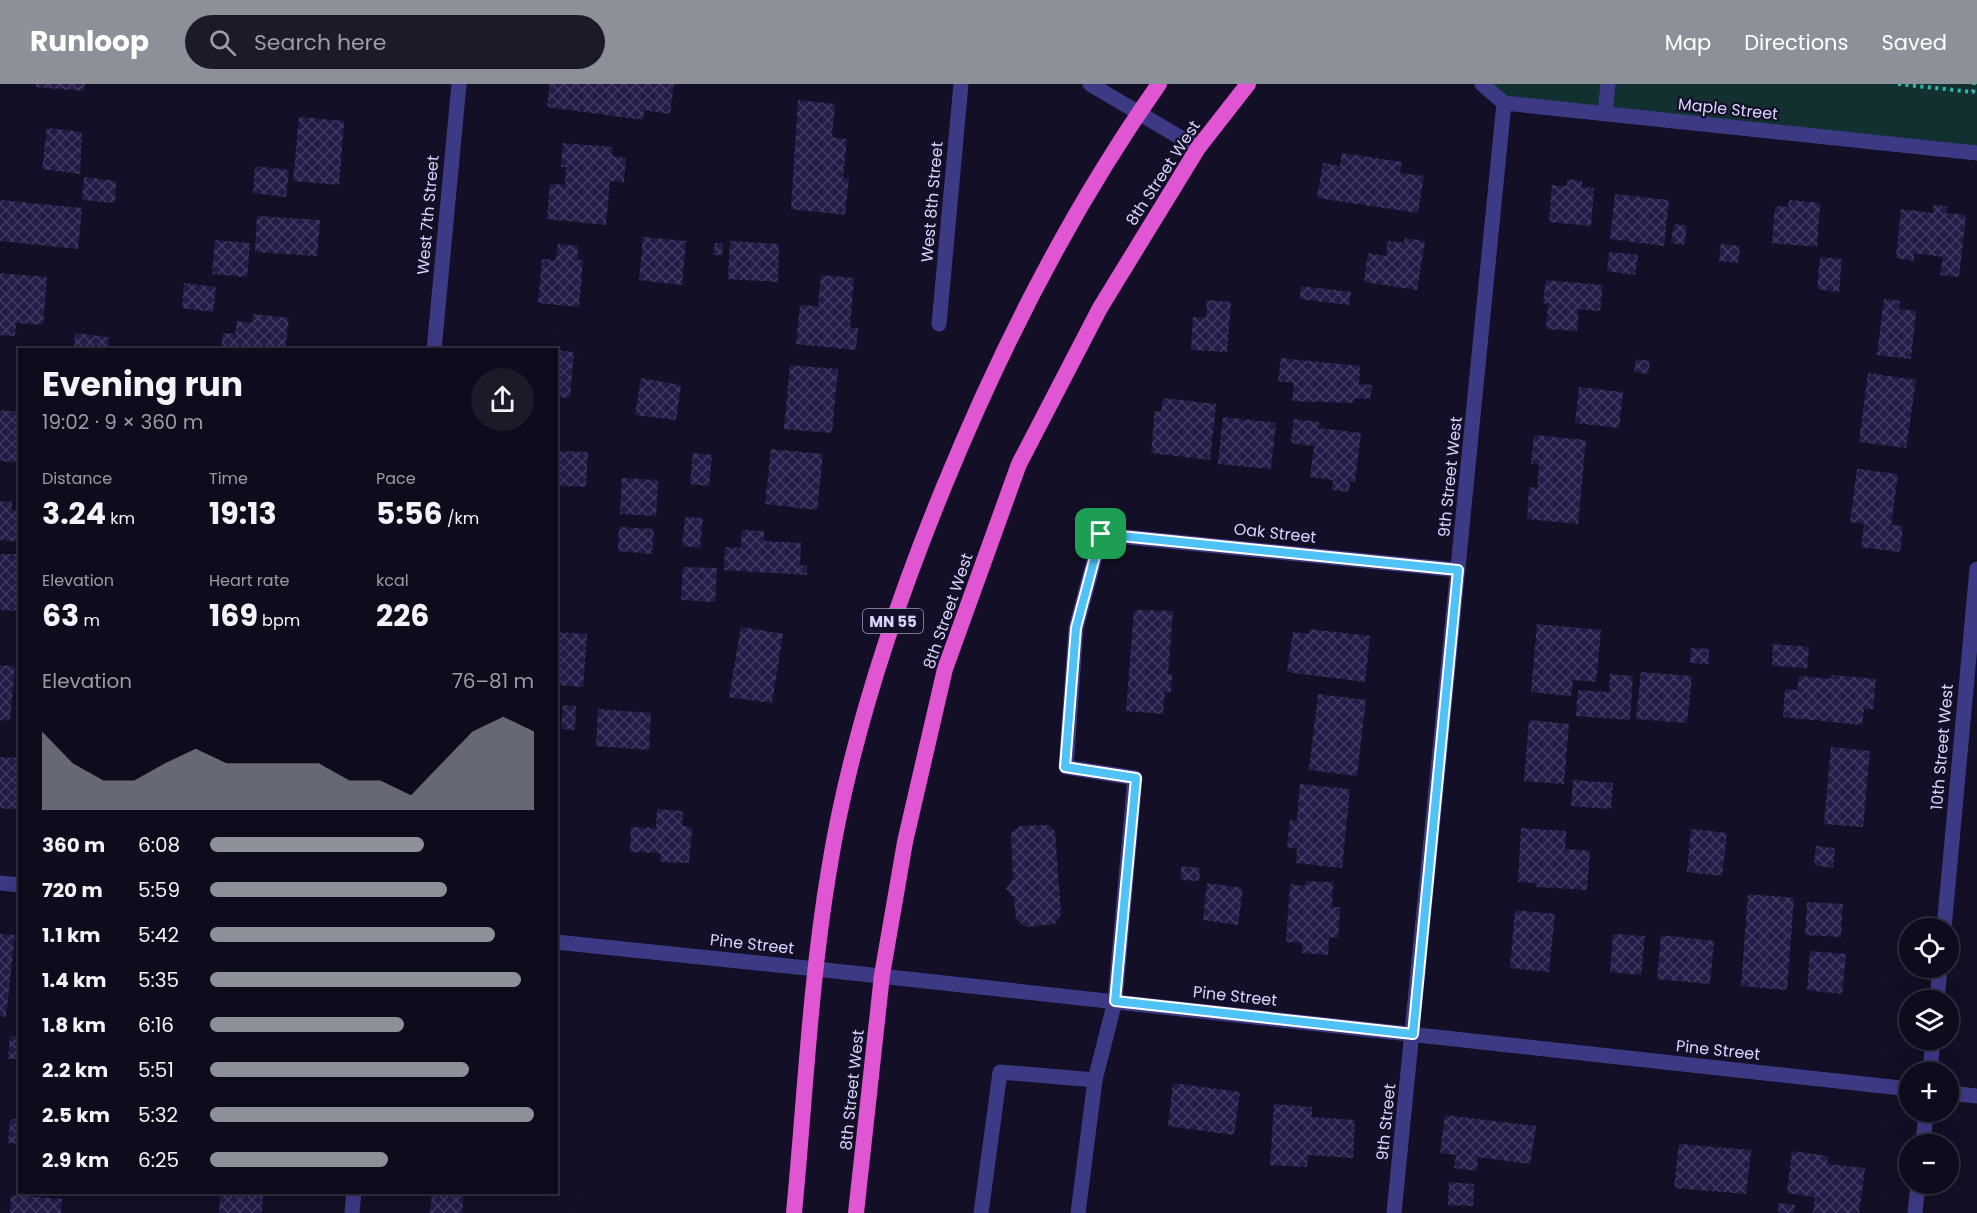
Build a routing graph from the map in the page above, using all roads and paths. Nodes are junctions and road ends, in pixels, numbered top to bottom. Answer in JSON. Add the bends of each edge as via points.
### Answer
{"nodes":[{"id":1,"x":459,"y":84,"type":"edge"},
{"id":2,"x":961,"y":84,"type":"edge"},
{"id":3,"x":1090,"y":84,"type":"edge"},
{"id":4,"x":1159,"y":84,"type":"edge"},
{"id":5,"x":1248,"y":84,"type":"edge"},
{"id":6,"x":1482,"y":84,"type":"edge"},
{"id":7,"x":1608,"y":84,"type":"edge"},
{"id":8,"x":1898,"y":84,"type":"edge"},
{"id":9,"x":1974,"y":84,"type":"edge"},
{"id":10,"x":1504,"y":103,"type":"junction"},
{"id":11,"x":1139,"y":113,"type":"junction"},
{"id":12,"x":1605,"y":113,"type":"junction"},
{"id":13,"x":1198,"y":148,"type":"junction"},
{"id":14,"x":1977,"y":153,"type":"edge"},
{"id":15,"x":939,"y":324,"type":"dead end"},
{"id":16,"x":434,"y":348,"type":"edge"},
{"id":17,"x":1977,"y":569,"type":"edge"},
{"id":18,"x":1458,"y":570,"type":"junction"},
{"id":19,"x":0,"y":882,"type":"edge"},
{"id":20,"x":18,"y":885,"type":"edge"},
{"id":21,"x":1945,"y":918,"type":"edge"},
{"id":22,"x":558,"y":942,"type":"edge"},
{"id":23,"x":816,"y":969,"type":"junction"},
{"id":24,"x":882,"y":975,"type":"junction"},
{"id":25,"x":1115,"y":1001,"type":"junction"},
{"id":26,"x":1413,"y":1034,"type":"junction"},
{"id":27,"x":1095,"y":1080,"type":"junction"},
{"id":28,"x":1899,"y":1088,"type":"edge"},
{"id":29,"x":1959,"y":1094,"type":"edge"},
{"id":30,"x":1977,"y":1096,"type":"edge"},
{"id":31,"x":354,"y":1194,"type":"edge"},
{"id":32,"x":1917,"y":1194,"type":"edge"},
{"id":33,"x":352,"y":1213,"type":"edge"},
{"id":34,"x":795,"y":1213,"type":"edge"},
{"id":35,"x":856,"y":1213,"type":"edge"},
{"id":36,"x":981,"y":1213,"type":"edge"},
{"id":37,"x":1078,"y":1213,"type":"edge"},
{"id":38,"x":1394,"y":1213,"type":"edge"},
{"id":39,"x":1915,"y":1213,"type":"edge"}],
"edges":[{"from":1,"to":16,"type":"street","name":"West 7th Street"},
{"from":2,"to":15,"type":"street","name":"West 8th Street"},
{"from":3,"to":11,"type":"street"},
{"from":4,"to":11,"type":"highway","number":"MN 55"},
{"from":5,"to":13,"type":"highway","name":"8th Street West"},
{"from":6,"to":10,"type":"street"},
{"from":7,"to":12,"type":"street"},
{"from":8,"to":9,"type":"path","via":[[1973,92]]},
{"from":10,"to":12,"type":"street","name":"Maple Street"},
{"from":10,"to":18,"type":"street","name":"9th Street West"},
{"from":11,"to":13,"type":"street"},
{"from":11,"to":23,"type":"highway","number":"MN 55","via":[[1073,220],[1011,334],[921,543],[887,638],[850,766],[829,870]]},
{"from":12,"to":14,"type":"street","name":"Maple Street"},
{"from":13,"to":24,"type":"highway","name":"8th Street West","via":[[1100,308],[1019,464],[945,669],[905,842]]},
{"from":17,"to":21,"type":"street","name":"10th Street West"},
{"from":18,"to":25,"type":"street","name":"Oak Street","via":[[1094,534],[1076,628],[1065,767],[1136,778]]},
{"from":18,"to":26,"type":"street","name":"9th Street West"},
{"from":19,"to":20,"type":"street"},
{"from":22,"to":23,"type":"street","name":"Pine Street"},
{"from":23,"to":24,"type":"street","name":"Pine Street"},
{"from":23,"to":34,"type":"highway","number":"MN 55"},
{"from":24,"to":25,"type":"street","name":"Pine Street"},
{"from":24,"to":35,"type":"highway","name":"8th Street West"},
{"from":25,"to":26,"type":"street","name":"Pine Street"},
{"from":25,"to":27,"type":"street"},
{"from":26,"to":28,"type":"street","name":"Pine Street"},
{"from":26,"to":38,"type":"street","name":"9th Street"},
{"from":27,"to":36,"type":"street","via":[[1000,1072]]},
{"from":27,"to":37,"type":"street"},
{"from":29,"to":30,"type":"street"},
{"from":31,"to":33,"type":"street"},
{"from":32,"to":39,"type":"street"}]}
